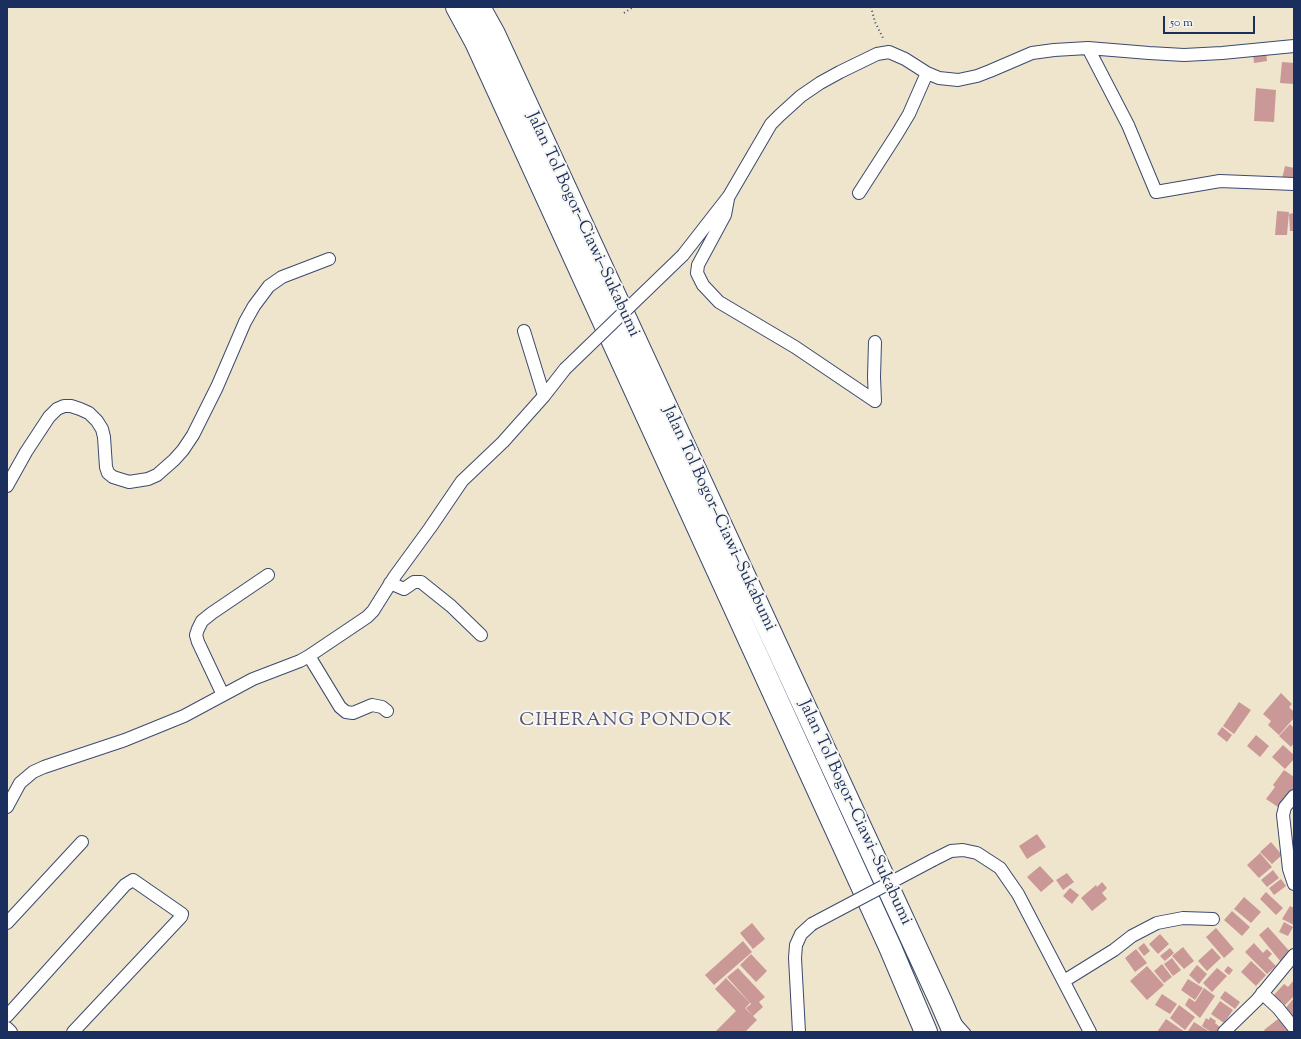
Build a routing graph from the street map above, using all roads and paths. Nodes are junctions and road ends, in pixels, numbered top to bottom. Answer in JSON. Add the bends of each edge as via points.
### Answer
{"nodes":[{"id":1,"x":457,"y":7,"type":"edge"},
{"id":2,"x":479,"y":7,"type":"edge"},
{"id":3,"x":633,"y":7,"type":"edge"},
{"id":4,"x":871,"y":7,"type":"edge"},
{"id":5,"x":624,"y":13,"type":"dead end"},
{"id":6,"x":1294,"y":46,"type":"edge"},
{"id":7,"x":1088,"y":48,"type":"junction"},
{"id":8,"x":889,"y":52,"type":"junction"},
{"id":9,"x":927,"y":72,"type":"junction"},
{"id":10,"x":1294,"y":184,"type":"edge"},
{"id":11,"x":859,"y":193,"type":"dead end"},
{"id":12,"x":729,"y":196,"type":"junction"},
{"id":13,"x":329,"y":259,"type":"dead end"},
{"id":14,"x":524,"y":331,"type":"dead end"},
{"id":15,"x":875,"y":342,"type":"dead end"},
{"id":16,"x":544,"y":396,"type":"junction"},
{"id":17,"x":7,"y":486,"type":"edge"},
{"id":18,"x":268,"y":575,"type":"dead end"},
{"id":19,"x":390,"y":583,"type":"junction"},
{"id":20,"x":481,"y":635,"type":"dead end"},
{"id":21,"x":309,"y":656,"type":"junction"},
{"id":22,"x":223,"y":695,"type":"junction"},
{"id":23,"x":387,"y":711,"type":"dead end"},
{"id":24,"x":1294,"y":796,"type":"edge"},
{"id":25,"x":9,"y":800,"type":"edge"},
{"id":26,"x":82,"y":842,"type":"dead end"},
{"id":27,"x":1294,"y":884,"type":"edge"},
{"id":28,"x":1213,"y":919,"type":"dead end"},
{"id":29,"x":7,"y":923,"type":"edge"},
{"id":30,"x":1294,"y":955,"type":"edge"},
{"id":31,"x":1064,"y":981,"type":"junction"},
{"id":32,"x":1262,"y":993,"type":"junction"},
{"id":33,"x":941,"y":1002,"type":"junction"},
{"id":34,"x":7,"y":1016,"type":"edge"},
{"id":35,"x":7,"y":1028,"type":"edge"},
{"id":36,"x":1294,"y":1028,"type":"edge"},
{"id":37,"x":11,"y":1032,"type":"edge"},
{"id":38,"x":73,"y":1032,"type":"edge"},
{"id":39,"x":799,"y":1032,"type":"edge"},
{"id":40,"x":926,"y":1032,"type":"edge"},
{"id":41,"x":954,"y":1032,"type":"edge"},
{"id":42,"x":967,"y":1032,"type":"edge"},
{"id":43,"x":1090,"y":1032,"type":"edge"},
{"id":44,"x":1224,"y":1032,"type":"edge"}],
"edges":[{"from":1,"to":40,"type":"highway","name":"Jalan Tol Bogor–Ciawi–Sukabumi","via":[[476,42],[890,946]]},
{"from":2,"to":33,"type":"highway","name":"Jalan Tol Bogor–Ciawi–Sukabumi"},
{"from":3,"to":5,"type":"path"},
{"from":4,"to":8,"type":"path"},
{"from":6,"to":7,"type":"street","via":[[1184,54]]},
{"from":7,"to":9,"type":"street","via":[[1032,53],[990,72],[958,80],[944,79]]},
{"from":7,"to":10,"type":"street","via":[[1128,125],[1156,192],[1220,181]]},
{"from":8,"to":9,"type":"street"},
{"from":8,"to":12,"type":"street","via":[[878,54],[840,72],[794,102],[771,124]]},
{"from":9,"to":11,"type":"street","via":[[909,114]]},
{"from":12,"to":15,"type":"street","via":[[725,215],[698,264],[697,273],[711,295],[875,401]]},
{"from":12,"to":16,"type":"street","bridge":true,"via":[[683,256],[565,369]]},
{"from":13,"to":17,"type":"street","via":[[282,277],[269,286],[245,322],[193,435],[184,450],[157,475],[129,482],[113,478],[106,467],[104,437],[97,421],[89,413],[72,406],[64,406],[49,417]]},
{"from":14,"to":16,"type":"street"},
{"from":16,"to":19,"type":"street","via":[[503,442],[462,481]]},
{"from":18,"to":22,"type":"street","via":[[212,613],[202,621],[198,629],[198,642]]},
{"from":19,"to":20,"type":"street","via":[[404,589],[414,582],[422,582]]},
{"from":19,"to":21,"type":"street","via":[[367,617]]},
{"from":21,"to":22,"type":"street","via":[[253,679]]},
{"from":21,"to":23,"type":"street","via":[[340,707],[346,712],[353,713],[372,705]]},
{"from":22,"to":25,"type":"street","via":[[184,716],[146,732],[38,770],[20,783]]},
{"from":24,"to":27,"type":"street","via":[[1285,807],[1283,815]]},
{"from":26,"to":29,"type":"street"},
{"from":28,"to":31,"type":"street","via":[[1183,918],[1157,923],[1132,936]]},
{"from":30,"to":32,"type":"street"},
{"from":31,"to":39,"type":"street","bridge":true,"via":[[1018,894],[1000,868],[977,853],[951,851],[812,924],[801,934],[796,945],[795,958]]},
{"from":31,"to":43,"type":"street"},
{"from":32,"to":36,"type":"street"},
{"from":32,"to":44,"type":"street"},
{"from":33,"to":41,"type":"highway","name":"Jalan Tol Bogor–Ciawi–Sukabumi"},
{"from":33,"to":42,"type":"lane"},
{"from":34,"to":38,"type":"street","via":[[125,885],[133,880],[182,914],[181,917]]},
{"from":35,"to":37,"type":"street"}]}
